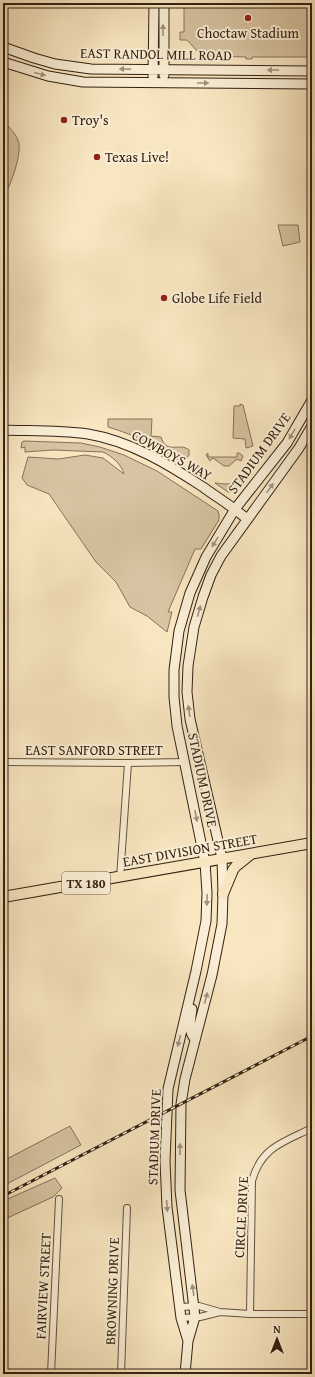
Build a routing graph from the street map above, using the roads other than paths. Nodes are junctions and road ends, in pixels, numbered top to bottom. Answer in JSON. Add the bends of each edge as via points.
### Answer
{"nodes":[{"id":1,"x":154,"y":3,"type":"edge"},
{"id":2,"x":164,"y":3,"type":"edge"},
{"id":3,"x":3,"y":47,"type":"edge"},
{"id":4,"x":3,"y":62,"type":"edge"},
{"id":5,"x":153,"y":70,"type":"junction"},
{"id":6,"x":164,"y":70,"type":"junction"},
{"id":7,"x":312,"y":71,"type":"edge"},
{"id":8,"x":153,"y":83,"type":"junction"},
{"id":9,"x":164,"y":83,"type":"junction"},
{"id":10,"x":312,"y":84,"type":"edge"},
{"id":11,"x":312,"y":400,"type":"edge"},
{"id":12,"x":312,"y":426,"type":"edge"},
{"id":13,"x":3,"y":430,"type":"edge"},
{"id":14,"x":235,"y":509,"type":"junction"},
{"id":15,"x":247,"y":519,"type":"junction"},
{"id":16,"x":177,"y":647,"type":"junction"},
{"id":17,"x":190,"y":649,"type":"junction"},
{"id":18,"x":3,"y":762,"type":"edge"},
{"id":19,"x":185,"y":762,"type":"junction"},
{"id":20,"x":128,"y":763,"type":"junction"},
{"id":21,"x":312,"y":842,"type":"edge"},
{"id":22,"x":252,"y":853,"type":"junction"},
{"id":23,"x":222,"y":858,"type":"junction"},
{"id":24,"x":205,"y":862,"type":"junction"},
{"id":25,"x":120,"y":878,"type":"junction"},
{"id":26,"x":224,"y":894,"type":"junction"},
{"id":27,"x":3,"y":897,"type":"edge"},
{"id":28,"x":193,"y":982,"type":"junction"},
{"id":29,"x":195,"y":1039,"type":"junction"},
{"id":30,"x":312,"y":1128,"type":"edge"},
{"id":31,"x":166,"y":1177,"type":"junction"},
{"id":32,"x":59,"y":1199,"type":"dead end"},
{"id":33,"x":127,"y":1208,"type":"dead end"},
{"id":34,"x":184,"y":1233,"type":"junction"},
{"id":35,"x":195,"y":1306,"type":"junction"},
{"id":36,"x":180,"y":1307,"type":"junction"},
{"id":37,"x":220,"y":1312,"type":"junction"},
{"id":38,"x":250,"y":1314,"type":"junction"},
{"id":39,"x":312,"y":1314,"type":"edge"},
{"id":40,"x":195,"y":1317,"type":"junction"},
{"id":41,"x":181,"y":1318,"type":"junction"},
{"id":42,"x":188,"y":1341,"type":"junction"},
{"id":43,"x":51,"y":1374,"type":"edge"},
{"id":44,"x":121,"y":1374,"type":"edge"},
{"id":45,"x":185,"y":1374,"type":"edge"}],
"edges":[{"from":1,"to":5,"type":"main road"},
{"from":6,"to":2,"type":"main road","one_way":true},
{"from":5,"to":3,"type":"main road","name":"EAST RANDOL MILL ROAD","one_way":true,"via":[[73,67],[34,58]]},
{"from":4,"to":8,"type":"main road","name":"EAST RANDOL MILL ROAD","one_way":true,"via":[[48,76],[75,81]]},
{"from":5,"to":6,"type":"main road","name":"EAST RANDOL MILL ROAD"},
{"from":5,"to":8,"type":"main road"},
{"from":7,"to":6,"type":"main road","name":"EAST RANDOL MILL ROAD","one_way":true},
{"from":6,"to":9,"type":"main road"},
{"from":8,"to":9,"type":"main road","name":"EAST RANDOL MILL ROAD"},
{"from":9,"to":10,"type":"main road","name":"EAST RANDOL MILL ROAD","one_way":true},
{"from":11,"to":14,"type":"main road","name":"STADIUM DRIVE","one_way":true,"via":[[287,443]]},
{"from":15,"to":12,"type":"main road","name":"STADIUM DRIVE","one_way":true},
{"from":13,"to":14,"type":"main road","name":"COWBOYS WAY","via":[[66,431],[119,442],[138,449],[181,473]]},
{"from":14,"to":15,"type":"main road","name":"COWBOYS WAY"},
{"from":14,"to":16,"type":"main road","name":"STADIUM DRIVE","one_way":true,"via":[[206,557],[190,593]]},
{"from":17,"to":15,"type":"main road","name":"STADIUM DRIVE","one_way":true,"via":[[211,575]]},
{"from":16,"to":17,"type":"main road"},
{"from":16,"to":19,"type":"main road","name":"STADIUM DRIVE","via":[[174,697]]},
{"from":23,"to":17,"type":"main road","name":"STADIUM DRIVE","one_way":true,"via":[[190,719],[187,692]]},
{"from":18,"to":20,"type":"street","name":"EAST SANFORD STREET"},
{"from":19,"to":20,"type":"street","name":"EAST SANFORD STREET"},
{"from":19,"to":24,"type":"main road","name":"STADIUM DRIVE","one_way":true},
{"from":20,"to":25,"type":"street"},
{"from":21,"to":22,"type":"main road","name":"EAST DIVISION STREET","number":"TX 180"},
{"from":22,"to":23,"type":"main road","name":"EAST DIVISION STREET","number":"TX 180"},
{"from":22,"to":26,"type":"main road","via":[[233,870]]},
{"from":23,"to":24,"type":"main road","name":"EAST DIVISION STREET","number":"TX 180"},
{"from":23,"to":26,"type":"main road","name":"STADIUM DRIVE"},
{"from":24,"to":25,"type":"main road","name":"EAST DIVISION STREET","number":"TX 180"},
{"from":24,"to":28,"type":"main road","name":"STADIUM DRIVE","one_way":true,"via":[[206,921]]},
{"from":25,"to":27,"type":"main road","name":"EAST DIVISION STREET","number":"TX 180"},
{"from":29,"to":26,"type":"main road","name":"STADIUM DRIVE","one_way":true,"via":[[212,974],[222,924]]},
{"from":28,"to":29,"type":"main road","via":[[190,1026]]},
{"from":28,"to":31,"type":"main road","name":"STADIUM DRIVE","one_way":true,"via":[[168,1089]]},
{"from":34,"to":29,"type":"main road","name":"STADIUM DRIVE","one_way":true,"via":[[180,1190],[181,1104]]},
{"from":30,"to":38,"type":"street","name":"CIRCLE DRIVE","via":[[272,1148],[263,1156],[254,1174]]},
{"from":31,"to":34,"type":"main road","via":[[172,1180],[174,1186]]},
{"from":31,"to":36,"type":"main road","name":"STADIUM DRIVE","one_way":true,"via":[[167,1207]]},
{"from":32,"to":43,"type":"street","name":"FAIRVIEW STREET"},
{"from":33,"to":44,"type":"street","name":"BROWNING DRIVE"},
{"from":35,"to":34,"type":"main road","name":"STADIUM DRIVE","one_way":true},
{"from":35,"to":36,"type":"street"},
{"from":35,"to":37,"type":"street"},
{"from":35,"to":40,"type":"main road","name":"STADIUM DRIVE"},
{"from":36,"to":41,"type":"main road","name":"STADIUM DRIVE"},
{"from":37,"to":38,"type":"street"},
{"from":37,"to":40,"type":"street"},
{"from":38,"to":39,"type":"street"},
{"from":40,"to":41,"type":"street"},
{"from":40,"to":42,"type":"main road","name":"STADIUM DRIVE"},
{"from":41,"to":42,"type":"main road","name":"STADIUM DRIVE"},
{"from":42,"to":45,"type":"main road","name":"STADIUM DRIVE"}]}
